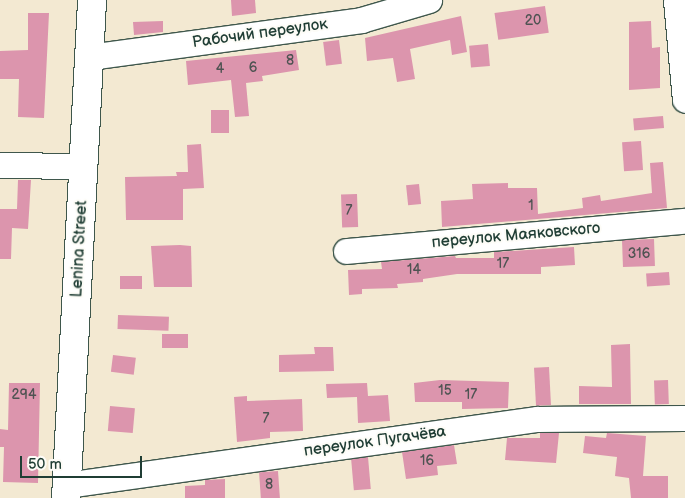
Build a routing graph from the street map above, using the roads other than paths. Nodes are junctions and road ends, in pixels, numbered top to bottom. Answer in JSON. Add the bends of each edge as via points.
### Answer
{"nodes":[{"id":1,"x":92,"y":0,"type":"edge"},
{"id":2,"x":429,"y":0,"type":"edge"},
{"id":3,"x":676,"y":0,"type":"edge"},
{"id":4,"x":89,"y":57,"type":"junction"},
{"id":5,"x":685,"y":100,"type":"edge"},
{"id":6,"x":0,"y":165,"type":"edge"},
{"id":7,"x":84,"y":166,"type":"junction"},
{"id":8,"x":685,"y":221,"type":"edge"},
{"id":9,"x":346,"y":252,"type":"dead end"},
{"id":10,"x":685,"y":418,"type":"edge"},
{"id":11,"x":66,"y":492,"type":"edge"}],
"edges":[{"from":1,"to":4,"type":"main road","name":"Lenina Street"},
{"from":2,"to":4,"type":"street","name":"Рабочий переулок","via":[[361,20]]},
{"from":3,"to":5,"type":"street"},
{"from":4,"to":7,"type":"main road","name":"Lenina Street"},
{"from":6,"to":7,"type":"street"},
{"from":7,"to":11,"type":"main road","name":"Lenina Street"},
{"from":8,"to":9,"type":"street","name":"переулок Маяковского"},
{"from":10,"to":11,"type":"street","name":"переулок Пугачёва","via":[[537,419]]}]}
